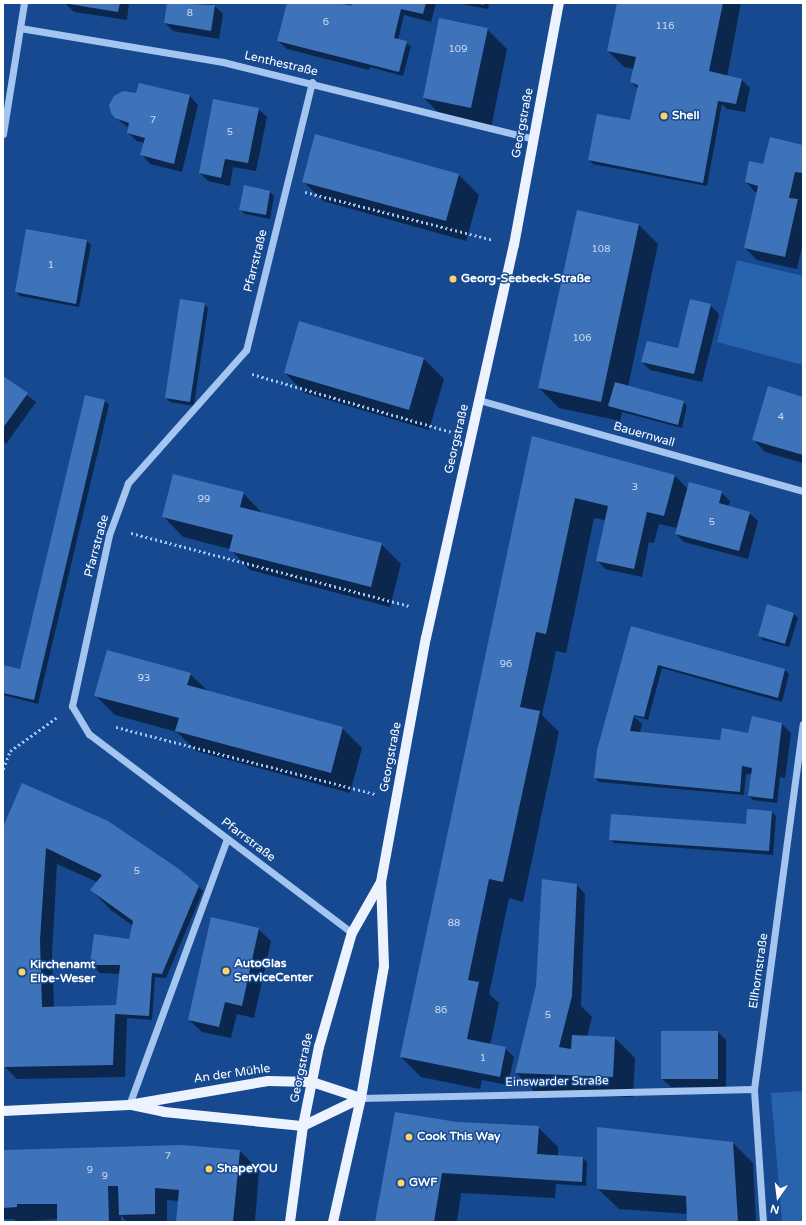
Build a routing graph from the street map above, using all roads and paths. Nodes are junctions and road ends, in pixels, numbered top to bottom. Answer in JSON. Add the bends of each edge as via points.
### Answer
{"nodes":[{"id":1,"x":24,"y":3,"type":"edge"},
{"id":2,"x":559,"y":3,"type":"edge"},
{"id":3,"x":20,"y":28,"type":"junction"},
{"id":4,"x":312,"y":82,"type":"junction"},
{"id":5,"x":3,"y":134,"type":"edge"},
{"id":6,"x":534,"y":139,"type":"junction"},
{"id":7,"x":286,"y":187,"type":"junction"},
{"id":8,"x":514,"y":245,"type":"junction"},
{"id":9,"x":230,"y":367,"type":"junction"},
{"id":10,"x":479,"y":400,"type":"junction"},
{"id":11,"x":470,"y":438,"type":"junction"},
{"id":12,"x":803,"y":491,"type":"edge"},
{"id":13,"x":112,"y":528,"type":"junction"},
{"id":14,"x":432,"y":611,"type":"junction"},
{"id":15,"x":72,"y":706,"type":"junction"},
{"id":16,"x":80,"y":718,"type":"junction"},
{"id":17,"x":803,"y":724,"type":"edge"},
{"id":18,"x":3,"y":769,"type":"edge"},
{"id":19,"x":396,"y":800,"type":"junction"},
{"id":20,"x":227,"y":838,"type":"junction"},
{"id":21,"x":381,"y":882,"type":"junction"},
{"id":22,"x":352,"y":933,"type":"junction"},
{"id":23,"x":312,"y":1082,"type":"junction"},
{"id":24,"x":754,"y":1089,"type":"junction"},
{"id":25,"x":361,"y":1098,"type":"junction"},
{"id":26,"x":129,"y":1104,"type":"junction"},
{"id":27,"x":3,"y":1111,"type":"edge"},
{"id":28,"x":303,"y":1126,"type":"junction"},
{"id":29,"x":290,"y":1222,"type":"edge"},
{"id":30,"x":334,"y":1222,"type":"edge"},
{"id":31,"x":763,"y":1222,"type":"edge"}],
"edges":[{"from":1,"to":3,"type":"street"},
{"from":2,"to":6,"type":"main road","name":"Georgstraße"},
{"from":3,"to":4,"type":"street","name":"Lenthestraße","via":[[223,62]]},
{"from":3,"to":5,"type":"street"},
{"from":4,"to":6,"type":"street","name":"Lenthestraße"},
{"from":4,"to":7,"type":"street","name":"Pfarrstraße"},
{"from":6,"to":8,"type":"main road","name":"Georgstraße"},
{"from":7,"to":8,"type":"path"},
{"from":7,"to":9,"type":"street","name":"Pfarrstraße","via":[[246,350]]},
{"from":8,"to":10,"type":"main road","name":"Georgstraße"},
{"from":9,"to":11,"type":"path"},
{"from":9,"to":13,"type":"street","name":"Pfarrstraße","via":[[128,484]]},
{"from":10,"to":11,"type":"main road","name":"Georgstraße"},
{"from":10,"to":12,"type":"street","name":"Bauernwall"},
{"from":11,"to":14,"type":"main road","name":"Georgstraße"},
{"from":13,"to":14,"type":"path"},
{"from":13,"to":15,"type":"street","name":"Pfarrstraße"},
{"from":14,"to":19,"type":"main road","name":"Georgstraße"},
{"from":15,"to":16,"type":"street","name":"Pfarrstraße"},
{"from":15,"to":18,"type":"path","via":[[10,751]]},
{"from":16,"to":19,"type":"path"},
{"from":16,"to":20,"type":"street","name":"Pfarrstraße","via":[[89,734]]},
{"from":17,"to":24,"type":"street","name":"Ellhornstraße"},
{"from":19,"to":21,"type":"main road","name":"Georgstraße"},
{"from":20,"to":22,"type":"street","name":"Pfarrstraße"},
{"from":20,"to":26,"type":"street"},
{"from":21,"to":22,"type":"main road","name":"Georgstraße"},
{"from":21,"to":25,"type":"main road","name":"Georgstraße","via":[[384,966]]},
{"from":22,"to":23,"type":"main road","name":"Georgstraße","via":[[319,1047]]},
{"from":23,"to":25,"type":"main road","name":"An der Mühle"},
{"from":23,"to":26,"type":"main road","name":"An der Mühle","via":[[268,1081]]},
{"from":23,"to":28,"type":"main road","name":"Georgstraße"},
{"from":24,"to":25,"type":"street","name":"Einswarder Straße"},
{"from":24,"to":31,"type":"street","name":"Ellhornstraße"},
{"from":25,"to":28,"type":"main road"},
{"from":25,"to":30,"type":"main road","name":"Georgstraße"},
{"from":26,"to":27,"type":"main road","name":"An der Mühle"},
{"from":26,"to":28,"type":"main road","name":"An der Mühle","via":[[164,1112]]},
{"from":28,"to":29,"type":"main road","name":"Georgstraße"}]}
